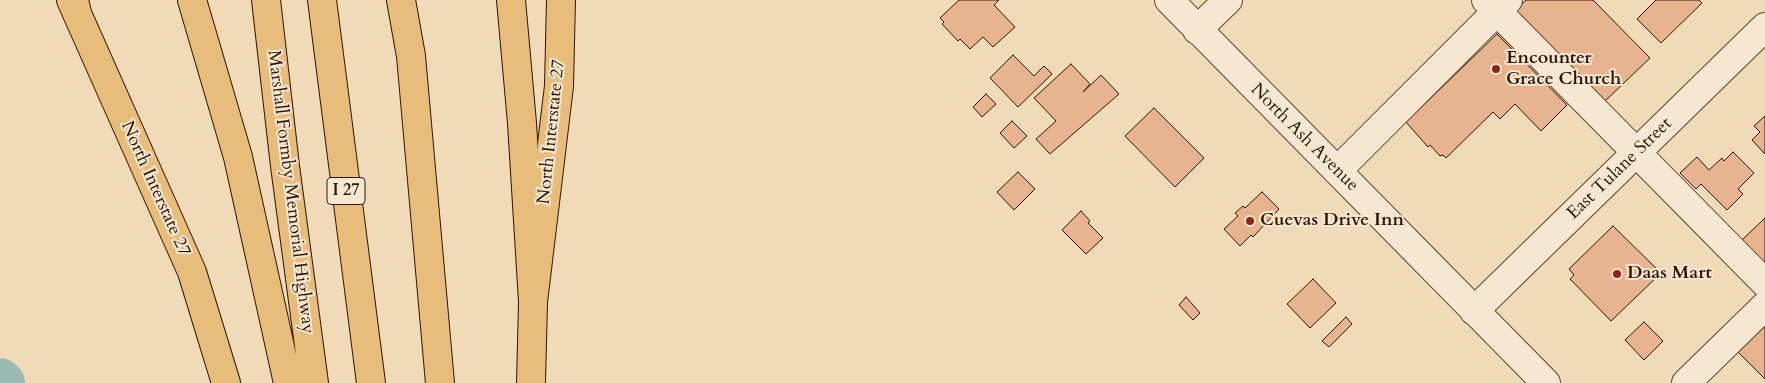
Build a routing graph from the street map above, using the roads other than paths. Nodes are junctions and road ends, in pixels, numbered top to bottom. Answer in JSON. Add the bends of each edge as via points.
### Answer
{"nodes":[{"id":1,"x":192,"y":0,"type":"edge"},
{"id":2,"x":266,"y":0,"type":"edge"},
{"id":3,"x":322,"y":0,"type":"edge"},
{"id":4,"x":401,"y":0,"type":"edge"},
{"id":5,"x":511,"y":0,"type":"edge"},
{"id":6,"x":561,"y":0,"type":"edge"},
{"id":7,"x":1169,"y":0,"type":"edge"},
{"id":8,"x":1228,"y":0,"type":"edge"},
{"id":9,"x":74,"y":4,"type":"edge"},
{"id":10,"x":1497,"y":4,"type":"edge"},
{"id":11,"x":1765,"y":27,"type":"edge"},
{"id":12,"x":1197,"y":30,"type":"junction"},
{"id":13,"x":1637,"y":152,"type":"junction"},
{"id":14,"x":1337,"y":171,"type":"junction"},
{"id":15,"x":1765,"y":283,"type":"edge"},
{"id":16,"x":533,"y":302,"type":"junction"},
{"id":17,"x":1765,"y":306,"type":"edge"},
{"id":18,"x":1474,"y":311,"type":"junction"},
{"id":19,"x":226,"y":383,"type":"edge"},
{"id":20,"x":288,"y":383,"type":"edge"},
{"id":21,"x":314,"y":383,"type":"edge"},
{"id":22,"x":371,"y":383,"type":"edge"},
{"id":23,"x":440,"y":383,"type":"edge"},
{"id":24,"x":531,"y":383,"type":"edge"},
{"id":25,"x":1546,"y":383,"type":"edge"},
{"id":26,"x":1686,"y":383,"type":"edge"}],
"edges":[{"from":1,"to":20,"type":"main road","via":[[238,157]]},
{"from":2,"to":21,"type":"main road","name":"Marshall Formby Memorial Highway"},
{"from":3,"to":22,"type":"main road","number":"I 27"},
{"from":4,"to":23,"type":"main road","via":[[410,56]]},
{"from":5,"to":16,"type":"main road"},
{"from":6,"to":16,"type":"main road","name":"North Interstate 27","via":[[559,86]]},
{"from":7,"to":12,"type":"street","name":"North Ash Avenue"},
{"from":8,"to":12,"type":"street"},
{"from":9,"to":19,"type":"main road","name":"North Interstate 27","via":[[192,272]]},
{"from":10,"to":13,"type":"street"},
{"from":10,"to":14,"type":"street"},
{"from":11,"to":13,"type":"street","name":"East Tulane Street"},
{"from":12,"to":14,"type":"street","name":"North Ash Avenue"},
{"from":13,"to":15,"type":"street"},
{"from":13,"to":18,"type":"street","name":"East Tulane Street"},
{"from":14,"to":18,"type":"street","name":"North Ash Avenue"},
{"from":16,"to":24,"type":"main road","name":"North Interstate 27"},
{"from":17,"to":26,"type":"street"},
{"from":18,"to":25,"type":"street","name":"North Ash Avenue"}]}
